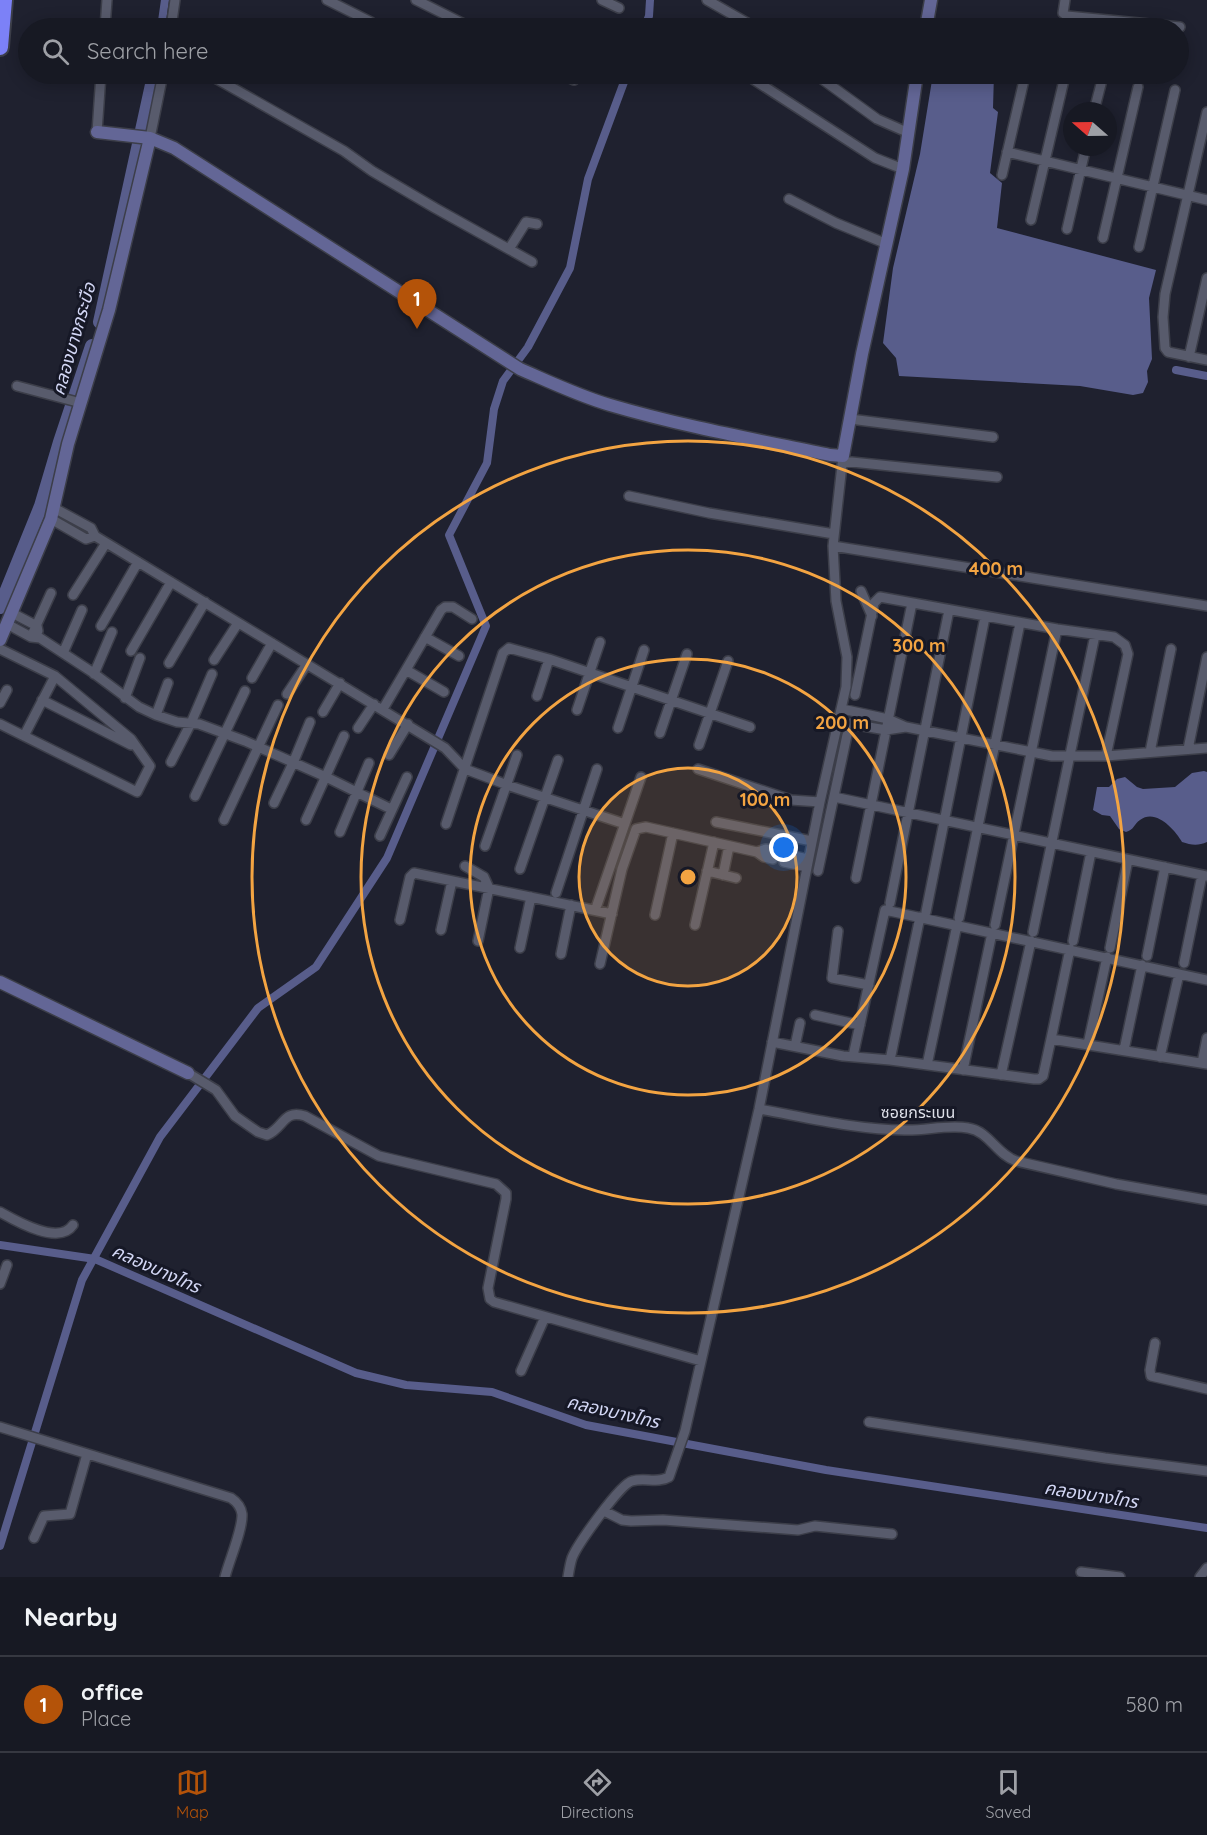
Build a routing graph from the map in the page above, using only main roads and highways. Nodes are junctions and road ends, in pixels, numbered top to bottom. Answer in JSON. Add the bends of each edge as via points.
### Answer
{"nodes":[{"id":1,"x":4,"y":0,"type":"edge"},
{"id":2,"x":0,"y":47,"type":"edge"}],
"edges":[{"from":1,"to":2,"type":"highway"}]}
